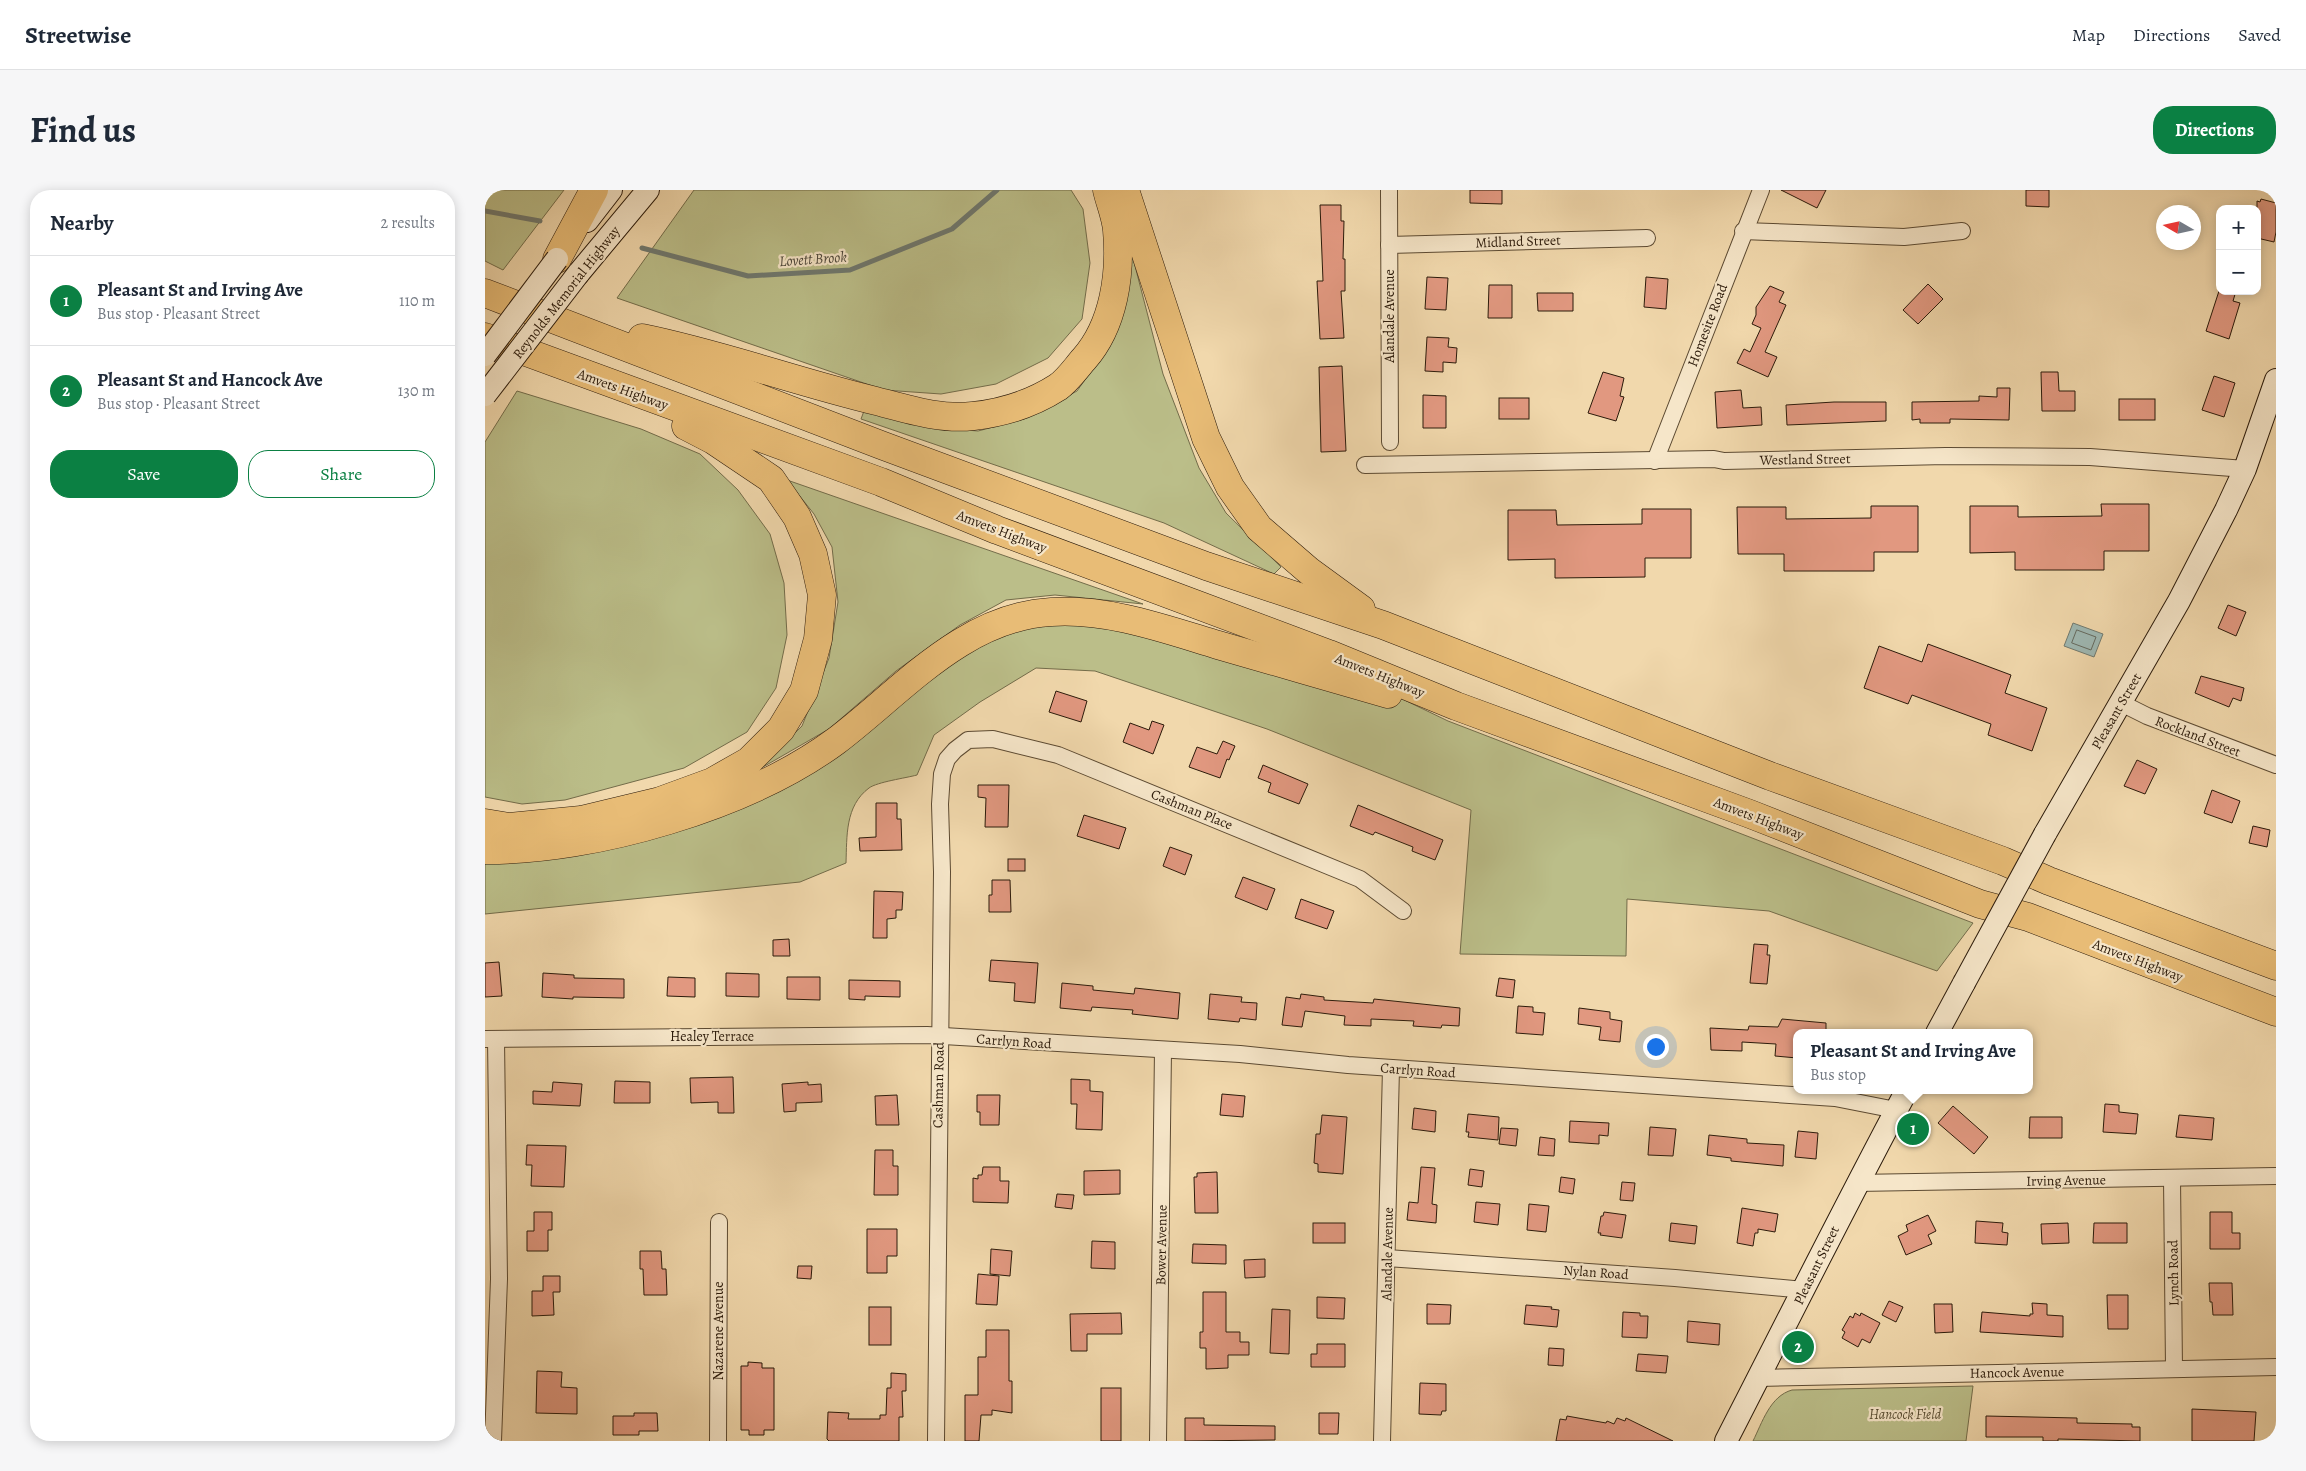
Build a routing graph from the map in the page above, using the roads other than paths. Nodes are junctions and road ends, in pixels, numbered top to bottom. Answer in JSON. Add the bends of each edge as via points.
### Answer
{"nodes":[{"id":1,"x":594,"y":190,"type":"edge"},
{"id":2,"x":611,"y":190,"type":"edge"},
{"id":3,"x":648,"y":190,"type":"edge"},
{"id":4,"x":1107,"y":190,"type":"edge"},
{"id":5,"x":1125,"y":190,"type":"edge"},
{"id":6,"x":1389,"y":190,"type":"edge"},
{"id":7,"x":1761,"y":190,"type":"edge"},
{"id":8,"x":1743,"y":231,"type":"junction"},
{"id":9,"x":1962,"y":231,"type":"dead end"},
{"id":10,"x":1647,"y":238,"type":"dead end"},
{"id":11,"x":1389,"y":245,"type":"junction"},
{"id":12,"x":568,"y":267,"type":"junction"},
{"id":13,"x":485,"y":293,"type":"edge"},
{"id":14,"x":567,"y":323,"type":"junction"},
{"id":15,"x":485,"y":337,"type":"edge"},
{"id":16,"x":485,"y":356,"type":"edge"},
{"id":17,"x":579,"y":373,"type":"junction"},
{"id":18,"x":2276,"y":380,"type":"edge"},
{"id":19,"x":485,"y":395,"type":"edge"},
{"id":20,"x":1390,"y":442,"type":"dead end"},
{"id":21,"x":1655,"y":461,"type":"junction"},
{"id":22,"x":1365,"y":465,"type":"dead end"},
{"id":23,"x":2245,"y":469,"type":"junction"},
{"id":24,"x":1383,"y":625,"type":"junction"},
{"id":25,"x":2121,"y":703,"type":"junction"},
{"id":26,"x":1456,"y":706,"type":"junction"},
{"id":27,"x":969,"y":740,"type":"joint"},
{"id":28,"x":2276,"y":765,"type":"edge"},
{"id":29,"x":485,"y":823,"type":"edge"},
{"id":30,"x":485,"y":850,"type":"edge"},
{"id":31,"x":1403,"y":911,"type":"dead end"},
{"id":32,"x":2276,"y":966,"type":"edge"},
{"id":33,"x":2276,"y":1012,"type":"edge"},
{"id":34,"x":1939,"y":1029,"type":"edge"},
{"id":35,"x":939,"y":1036,"type":"junction"},
{"id":36,"x":491,"y":1039,"type":"edge"},
{"id":37,"x":1163,"y":1050,"type":"junction"},
{"id":38,"x":1391,"y":1068,"type":"junction"},
{"id":39,"x":1902,"y":1100,"type":"edge"},
{"id":40,"x":2276,"y":1176,"type":"edge"},
{"id":41,"x":2172,"y":1178,"type":"junction"},
{"id":42,"x":1856,"y":1183,"type":"junction"},
{"id":43,"x":719,"y":1222,"type":"dead end"},
{"id":44,"x":1387,"y":1258,"type":"junction"},
{"id":45,"x":1804,"y":1290,"type":"junction"},
{"id":46,"x":2276,"y":1367,"type":"edge"},
{"id":47,"x":2174,"y":1368,"type":"junction"},
{"id":48,"x":1758,"y":1378,"type":"junction"},
{"id":49,"x":493,"y":1441,"type":"edge"},
{"id":50,"x":718,"y":1441,"type":"edge"},
{"id":51,"x":936,"y":1441,"type":"edge"},
{"id":52,"x":1158,"y":1441,"type":"edge"},
{"id":53,"x":1382,"y":1441,"type":"edge"},
{"id":54,"x":1726,"y":1441,"type":"edge"}],
"edges":[{"from":1,"to":12,"type":"highway"},
{"from":2,"to":12,"type":"main road","name":"Reynolds Memorial Highway"},
{"from":3,"to":12,"type":"main road","name":"Reynolds Memorial Highway"},
{"from":4,"to":14,"type":"highway","via":[[1117,228],[1119,264],[1105,326],[1089,353],[1059,386],[1000,412],[945,416],[904,408],[822,388],[689,348]]},
{"from":5,"to":24,"type":"highway","via":[[1206,438],[1230,487],[1259,528],[1309,571]]},
{"from":6,"to":11,"type":"street","name":"Alandale Avenue"},
{"from":7,"to":8,"type":"street","name":"Homesite Road"},
{"from":8,"to":9,"type":"street","via":[[1904,237]]},
{"from":8,"to":21,"type":"street","name":"Homesite Road"},
{"from":10,"to":11,"type":"street","name":"Midland Street"},
{"from":11,"to":20,"type":"street","name":"Alandale Avenue"},
{"from":12,"to":16,"type":"main road","name":"Reynolds Memorial Highway","bridge":true},
{"from":12,"to":19,"type":"main road","name":"Reynolds Memorial Highway","bridge":true},
{"from":13,"to":14,"type":"highway"},
{"from":14,"to":24,"type":"highway","via":[[881,445],[1197,562]]},
{"from":15,"to":17,"type":"highway","name":"Amvets Highway"},
{"from":17,"to":26,"type":"highway","name":"Amvets Highway","via":[[881,482],[997,530],[1329,654]]},
{"from":17,"to":29,"type":"highway","via":[[713,440],[771,480],[797,517],[813,554],[822,595],[818,639],[804,691],[781,729],[749,761],[712,782],[660,801],[581,820],[509,827]]},
{"from":18,"to":23,"type":"main road","name":"Pleasant Street"},
{"from":21,"to":22,"type":"street","name":"Westland Street"},
{"from":21,"to":23,"type":"street","name":"Westland Street","via":[[2090,457]]},
{"from":23,"to":25,"type":"main road","name":"Pleasant Street","via":[[2179,601]]},
{"from":24,"to":32,"type":"highway","via":[[1770,776]]},
{"from":25,"to":28,"type":"street","name":"Rockland Street"},
{"from":25,"to":34,"type":"main road","name":"Pleasant Street","bridge":true,"via":[[2045,834]]},
{"from":26,"to":30,"type":"highway","via":[[1395,696],[1113,616],[1051,612],[1021,616],[975,633],[917,674],[835,742],[787,771],[734,796],[654,825],[578,842],[514,851]]},
{"from":26,"to":33,"type":"highway","name":"Amvets Highway"},
{"from":27,"to":31,"type":"street","name":"Cashman Place","via":[[993,739],[1058,755],[1360,878]]},
{"from":27,"to":35,"type":"street","name":"Cashman Road","via":[[947,759],[942,774]]},
{"from":35,"to":36,"type":"street","name":"Healey Terrace"},
{"from":35,"to":37,"type":"street","name":"Carrlyn Road"},
{"from":35,"to":51,"type":"street","name":"Cashman Road"},
{"from":36,"to":49,"type":"street","via":[[499,1279]]},
{"from":37,"to":38,"type":"street","name":"Carrlyn Road"},
{"from":37,"to":52,"type":"street","name":"Bower Avenue"},
{"from":38,"to":39,"type":"street","name":"Carrlyn Road"},
{"from":38,"to":44,"type":"street","name":"Alandale Avenue"},
{"from":39,"to":42,"type":"main road","name":"Pleasant Street"},
{"from":40,"to":41,"type":"street","name":"Irving Avenue"},
{"from":41,"to":42,"type":"street","name":"Irving Avenue"},
{"from":41,"to":47,"type":"street","name":"Lynch Road"},
{"from":42,"to":45,"type":"main road","name":"Pleasant Street"},
{"from":43,"to":50,"type":"street","name":"Nazarene Avenue"},
{"from":44,"to":45,"type":"street","name":"Nylan Road"},
{"from":44,"to":53,"type":"street","name":"Alandale Avenue"},
{"from":45,"to":48,"type":"main road","name":"Pleasant Street"},
{"from":46,"to":47,"type":"street","name":"Hancock Avenue"},
{"from":47,"to":48,"type":"street","name":"Hancock Avenue"},
{"from":48,"to":54,"type":"main road","name":"Pleasant Street"}]}
